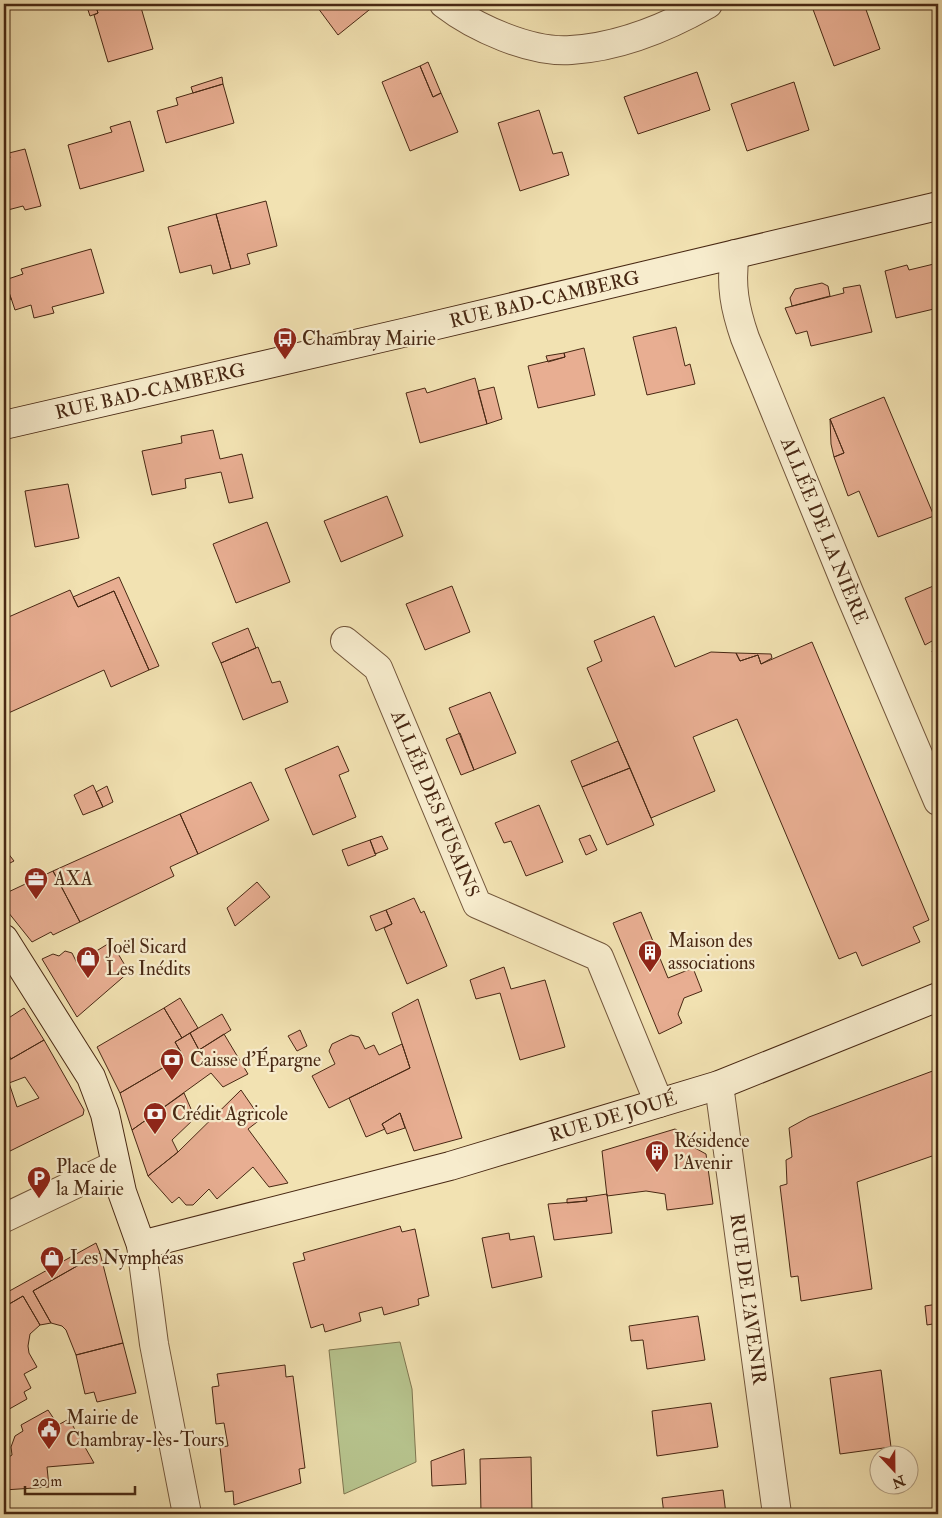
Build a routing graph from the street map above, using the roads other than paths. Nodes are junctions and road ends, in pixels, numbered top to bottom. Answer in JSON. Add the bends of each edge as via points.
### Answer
{"nodes":[{"id":1,"x":444,"y":4,"type":"edge"},
{"id":2,"x":708,"y":4,"type":"edge"},
{"id":3,"x":938,"y":206,"type":"edge"},
{"id":4,"x":736,"y":254,"type":"junction"},
{"id":5,"x":4,"y":425,"type":"edge"},
{"id":6,"x":345,"y":640,"type":"dead end"},
{"id":7,"x":938,"y":801,"type":"edge"},
{"id":8,"x":4,"y":940,"type":"edge"},
{"id":9,"x":938,"y":998,"type":"edge"},
{"id":10,"x":718,"y":1085,"type":"junction"},
{"id":11,"x":659,"y":1103,"type":"junction"},
{"id":12,"x":115,"y":1165,"type":"junction"},
{"id":13,"x":4,"y":1218,"type":"edge"},
{"id":14,"x":141,"y":1245,"type":"junction"},
{"id":15,"x":188,"y":1514,"type":"edge"},
{"id":16,"x":777,"y":1514,"type":"edge"}],
"edges":[{"from":1,"to":2,"type":"street","via":[[456,14],[506,38],[570,50],[632,38],[664,27]]},
{"from":3,"to":4,"type":"street","name":"RUE BAD-CAMBERG"},
{"from":4,"to":5,"type":"street","name":"RUE BAD-CAMBERG"},
{"from":4,"to":7,"type":"street","name":"ALLÉE DE LA NIÈRE","via":[[732,288],[735,310],[745,338],[848,592]]},
{"from":6,"to":11,"type":"street","name":"ALLÉE DES FUSAINS","via":[[378,668],[477,904],[599,957]]},
{"from":8,"to":12,"type":"street","via":[[91,1077],[105,1114]]},
{"from":9,"to":10,"type":"street","name":"RUE DE JOUÉ"},
{"from":10,"to":11,"type":"street","name":"RUE DE JOUÉ"},
{"from":10,"to":16,"type":"street","name":"RUE DE L'AVENIR"},
{"from":11,"to":14,"type":"street","name":"RUE DE JOUÉ","via":[[450,1166]]},
{"from":12,"to":13,"type":"street"},
{"from":12,"to":14,"type":"street"},
{"from":14,"to":15,"type":"street","via":[[154,1344]]}]}
